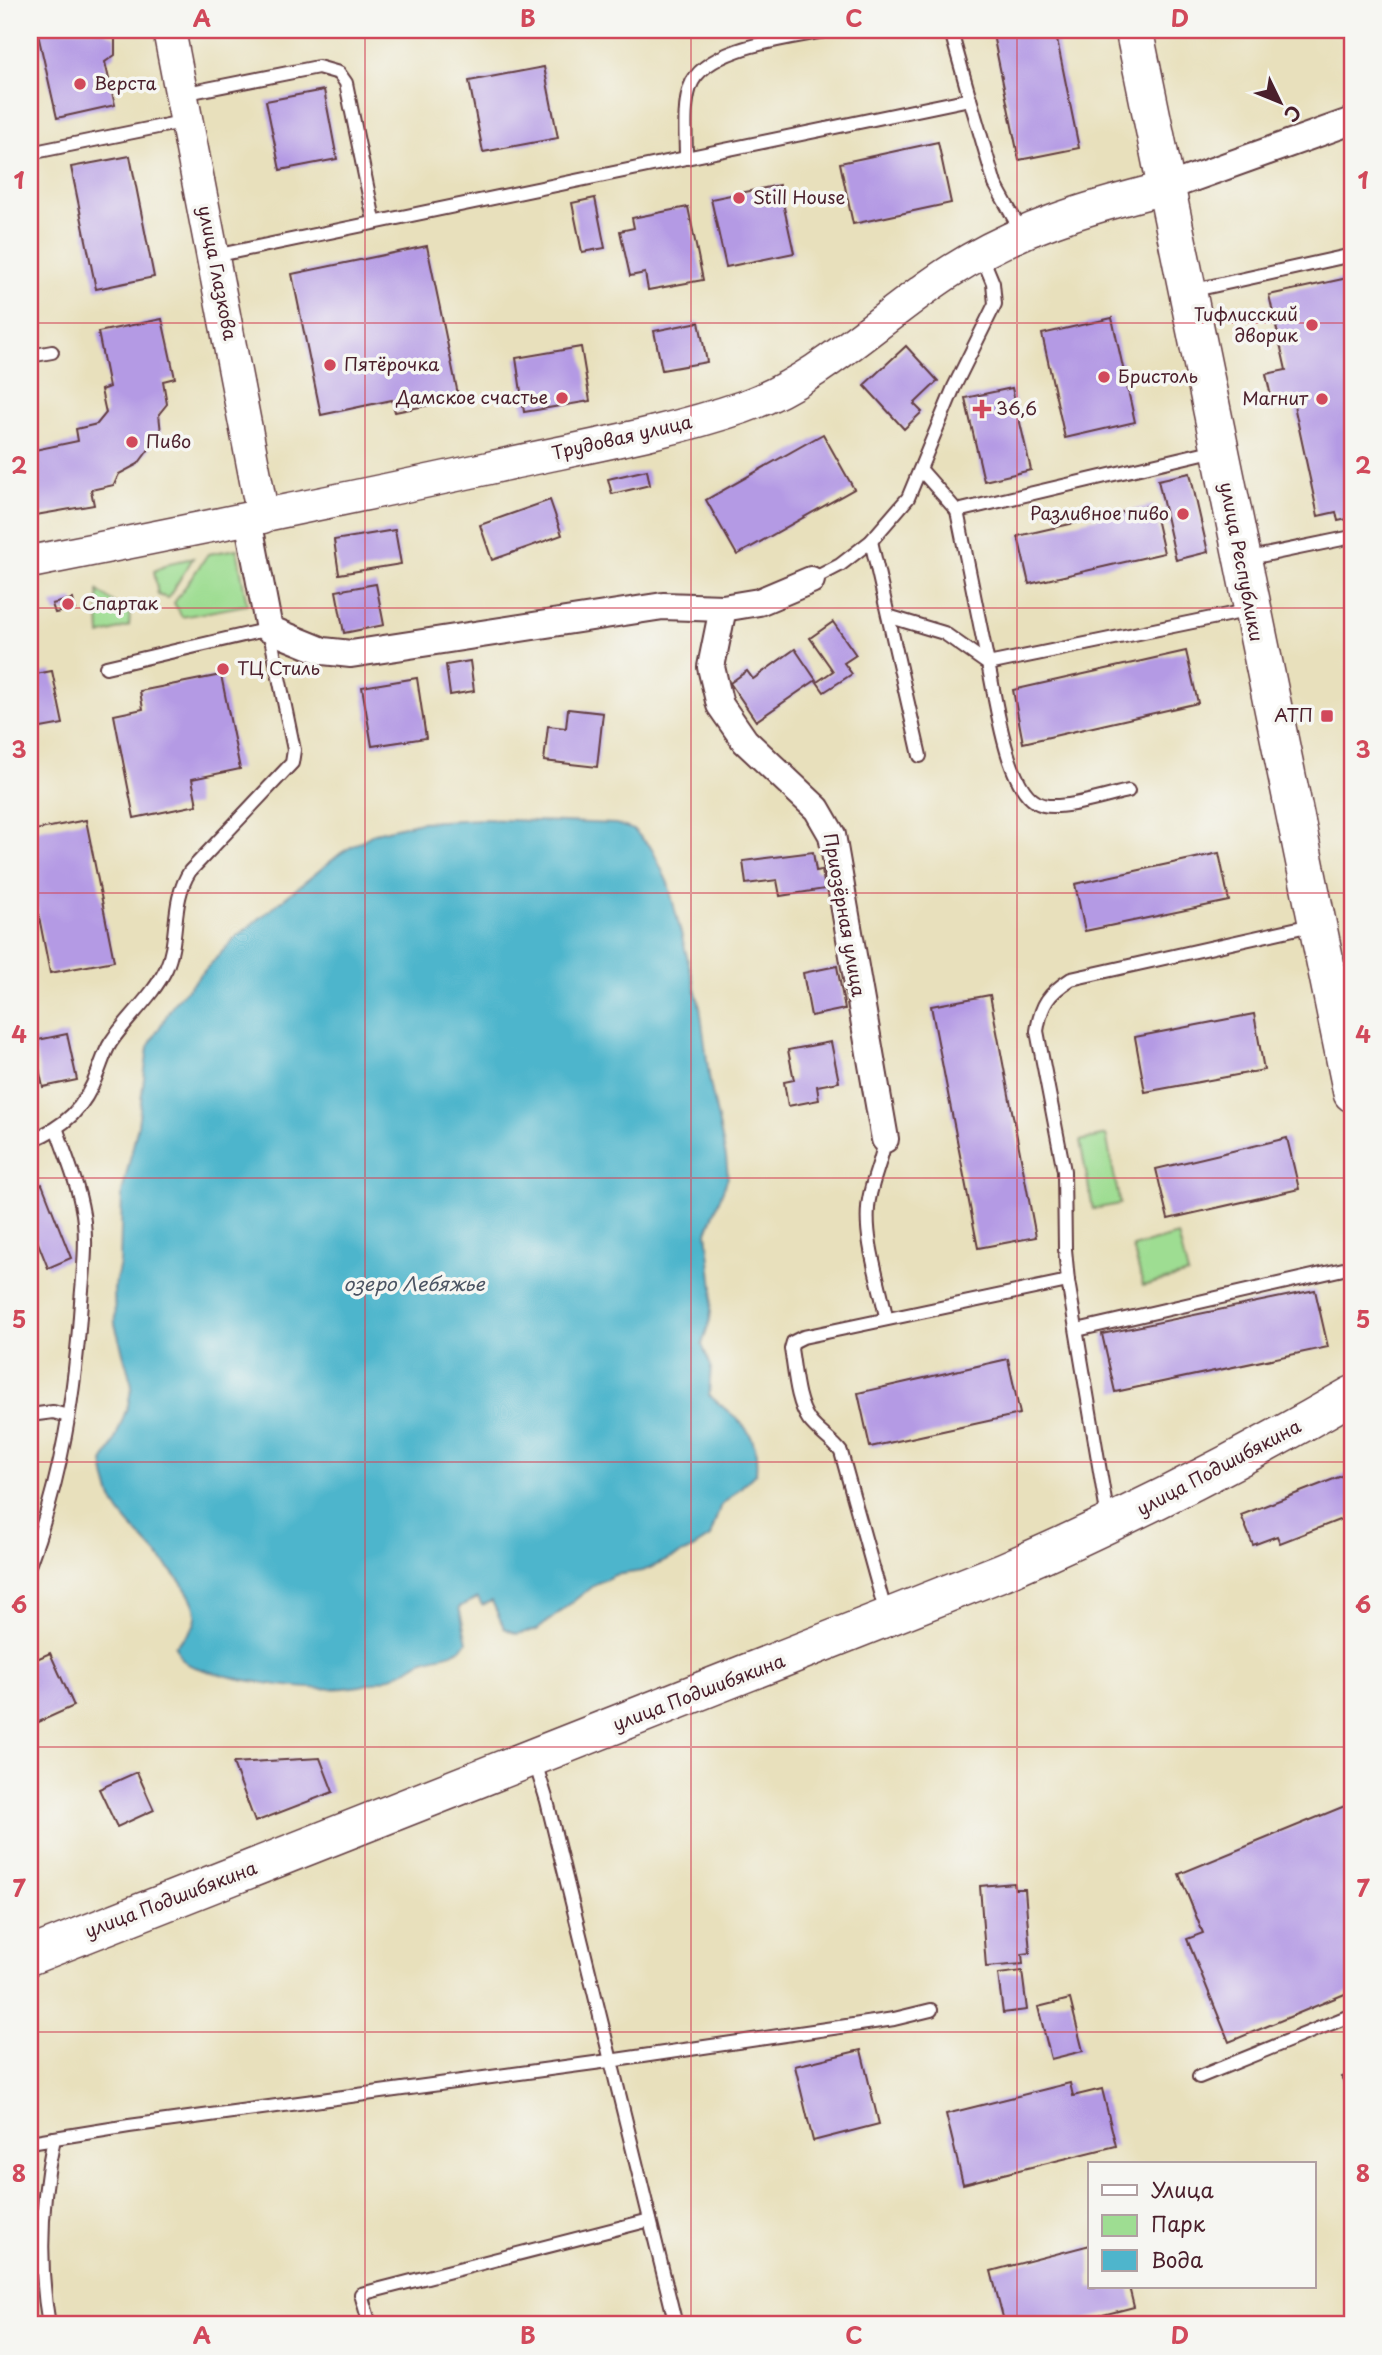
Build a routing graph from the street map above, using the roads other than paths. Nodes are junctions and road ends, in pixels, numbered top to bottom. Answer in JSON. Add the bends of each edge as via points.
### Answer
{"nodes":[{"id":1,"x":169,"y":30,"type":"edge"},
{"id":2,"x":830,"y":30,"type":"edge"},
{"id":3,"x":948,"y":30,"type":"edge"},
{"id":4,"x":1135,"y":30,"type":"edge"},
{"id":5,"x":970,"y":99,"type":"junction"},
{"id":6,"x":184,"y":107,"type":"junction"},
{"id":7,"x":1352,"y":121,"type":"edge"},
{"id":8,"x":30,"y":153,"type":"edge"},
{"id":9,"x":686,"y":158,"type":"junction"},
{"id":10,"x":1165,"y":188,"type":"junction"},
{"id":11,"x":374,"y":220,"type":"junction"},
{"id":12,"x":1021,"y":231,"type":"junction"},
{"id":13,"x":980,"y":253,"type":"junction"},
{"id":14,"x":1352,"y":255,"type":"edge"},
{"id":15,"x":214,"y":256,"type":"junction"},
{"id":16,"x":1186,"y":292,"type":"junction"},
{"id":17,"x":52,"y":352,"type":"dead end"},
{"id":18,"x":30,"y":356,"type":"edge"},
{"id":19,"x":1219,"y":450,"type":"junction"},
{"id":20,"x":921,"y":470,"type":"junction"},
{"id":21,"x":957,"y":511,"type":"junction"},
{"id":22,"x":256,"y":518,"type":"junction"},
{"id":23,"x":1352,"y":537,"type":"edge"},
{"id":24,"x":871,"y":541,"type":"junction"},
{"id":25,"x":1242,"y":560,"type":"junction"},
{"id":26,"x":30,"y":562,"type":"edge"},
{"id":27,"x":811,"y":580,"type":"joint"},
{"id":28,"x":723,"y":608,"type":"junction"},
{"id":29,"x":1251,"y":610,"type":"junction"},
{"id":30,"x":891,"y":617,"type":"junction"},
{"id":31,"x":269,"y":629,"type":"junction"},
{"id":32,"x":988,"y":664,"type":"junction"},
{"id":33,"x":106,"y":667,"type":"dead end"},
{"id":34,"x":920,"y":756,"type":"dead end"},
{"id":35,"x":1128,"y":791,"type":"dead end"},
{"id":36,"x":1316,"y":924,"type":"junction"},
{"id":37,"x":1352,"y":1093,"type":"edge"},
{"id":38,"x":57,"y":1130,"type":"junction"},
{"id":39,"x":885,"y":1139,"type":"joint"},
{"id":40,"x":30,"y":1141,"type":"edge"},
{"id":41,"x":1352,"y":1267,"type":"edge"},
{"id":42,"x":1068,"y":1281,"type":"junction"},
{"id":43,"x":886,"y":1317,"type":"junction"},
{"id":44,"x":1077,"y":1331,"type":"junction"},
{"id":45,"x":1352,"y":1395,"type":"edge"},
{"id":46,"x":30,"y":1415,"type":"edge"},
{"id":47,"x":68,"y":1416,"type":"junction"},
{"id":48,"x":1110,"y":1525,"type":"junction"},
{"id":49,"x":30,"y":1563,"type":"edge"},
{"id":50,"x":887,"y":1620,"type":"junction"},
{"id":51,"x":533,"y":1758,"type":"junction"},
{"id":52,"x":30,"y":1956,"type":"edge"},
{"id":53,"x":931,"y":2010,"type":"dead end"},
{"id":54,"x":1352,"y":2015,"type":"edge"},
{"id":55,"x":610,"y":2061,"type":"junction"},
{"id":56,"x":1199,"y":2077,"type":"dead end"},
{"id":57,"x":54,"y":2138,"type":"junction"},
{"id":58,"x":30,"y":2143,"type":"edge"},
{"id":59,"x":650,"y":2220,"type":"junction"},
{"id":60,"x":49,"y":2325,"type":"edge"},
{"id":61,"x":370,"y":2325,"type":"edge"},
{"id":62,"x":676,"y":2325,"type":"edge"}],
"edges":[{"from":1,"to":6,"type":"street","name":"улица Глазкова"},
{"from":2,"to":9,"type":"lane","via":[[725,54],[705,67],[691,83],[687,100]]},
{"from":3,"to":5,"type":"lane"},
{"from":4,"to":10,"type":"main road","name":"улица Республики"},
{"from":5,"to":9,"type":"lane"},
{"from":5,"to":12,"type":"lane","via":[[995,184]]},
{"from":6,"to":8,"type":"lane"},
{"from":6,"to":11,"type":"lane","via":[[318,67],[339,74],[346,83]]},
{"from":6,"to":15,"type":"street","name":"улица Глазкова"},
{"from":7,"to":10,"type":"street"},
{"from":9,"to":11,"type":"lane"},
{"from":10,"to":12,"type":"street","name":"Трудовая улица","via":[[1085,208]]},
{"from":10,"to":16,"type":"main road","name":"улица Республики"},
{"from":11,"to":15,"type":"lane"},
{"from":12,"to":13,"type":"street","name":"Трудовая улица"},
{"from":13,"to":20,"type":"lane","via":[[993,283],[995,304],[954,387]]},
{"from":13,"to":22,"type":"street","name":"Трудовая улица","via":[[797,381],[746,406],[681,425]]},
{"from":14,"to":16,"type":"lane"},
{"from":15,"to":22,"type":"street","name":"улица Глазкова"},
{"from":16,"to":19,"type":"main road","name":"улица Республики"},
{"from":17,"to":18,"type":"lane"},
{"from":19,"to":21,"type":"lane"},
{"from":19,"to":25,"type":"main road","name":"улица Республики"},
{"from":20,"to":21,"type":"lane"},
{"from":20,"to":24,"type":"lane","via":[[908,498]]},
{"from":21,"to":32,"type":"lane"},
{"from":22,"to":26,"type":"street","name":"Трудовая улица"},
{"from":22,"to":31,"type":"street"},
{"from":23,"to":25,"type":"lane"},
{"from":24,"to":27,"type":"lane","via":[[841,565]]},
{"from":24,"to":30,"type":"lane"},
{"from":25,"to":29,"type":"main road","name":"улица Республики"},
{"from":27,"to":28,"type":"street","via":[[759,602]]},
{"from":28,"to":31,"type":"street","via":[[663,606],[351,654],[323,651]]},
{"from":28,"to":39,"type":"street","name":"Приозёрная улица","via":[[710,667],[720,705],[745,741],[817,809],[832,835]]},
{"from":29,"to":32,"type":"lane"},
{"from":29,"to":36,"type":"main road","name":"улица Республики"},
{"from":30,"to":32,"type":"lane","via":[[944,633]]},
{"from":30,"to":34,"type":"lane"},
{"from":31,"to":33,"type":"lane"},
{"from":31,"to":38,"type":"lane","via":[[294,750],[292,763],[181,885],[173,948],[165,971],[109,1044],[79,1111]]},
{"from":32,"to":35,"type":"lane","via":[[1009,759],[1018,785],[1029,799],[1060,806]]},
{"from":36,"to":37,"type":"main road","name":"улица Республики"},
{"from":36,"to":42,"type":"lane","via":[[1071,979],[1049,993],[1040,1009],[1037,1031],[1065,1171]]},
{"from":38,"to":40,"type":"lane"},
{"from":38,"to":47,"type":"lane","via":[[84,1223],[76,1376]]},
{"from":39,"to":43,"type":"lane","via":[[868,1205],[868,1224]]},
{"from":41,"to":44,"type":"lane"},
{"from":42,"to":43,"type":"lane"},
{"from":42,"to":44,"type":"lane"},
{"from":43,"to":50,"type":"lane","via":[[803,1337],[793,1342],[791,1349],[810,1422],[841,1452]]},
{"from":44,"to":48,"type":"lane"},
{"from":45,"to":48,"type":"main road","name":"улица Подшибякина"},
{"from":46,"to":47,"type":"lane","via":[[53,1412]]},
{"from":47,"to":49,"type":"lane","via":[[54,1495]]},
{"from":48,"to":50,"type":"main road","name":"улица Подшибякина"},
{"from":50,"to":51,"type":"main road","name":"улица Подшибякина"},
{"from":51,"to":52,"type":"main road","name":"улица Подшибякина"},
{"from":51,"to":55,"type":"lane"},
{"from":53,"to":55,"type":"lane"},
{"from":54,"to":56,"type":"lane"},
{"from":55,"to":57,"type":"lane"},
{"from":55,"to":59,"type":"lane"},
{"from":57,"to":58,"type":"lane"},
{"from":57,"to":60,"type":"lane","via":[[43,2190]]},
{"from":59,"to":61,"type":"lane","via":[[361,2294]]},
{"from":59,"to":62,"type":"lane"}]}
